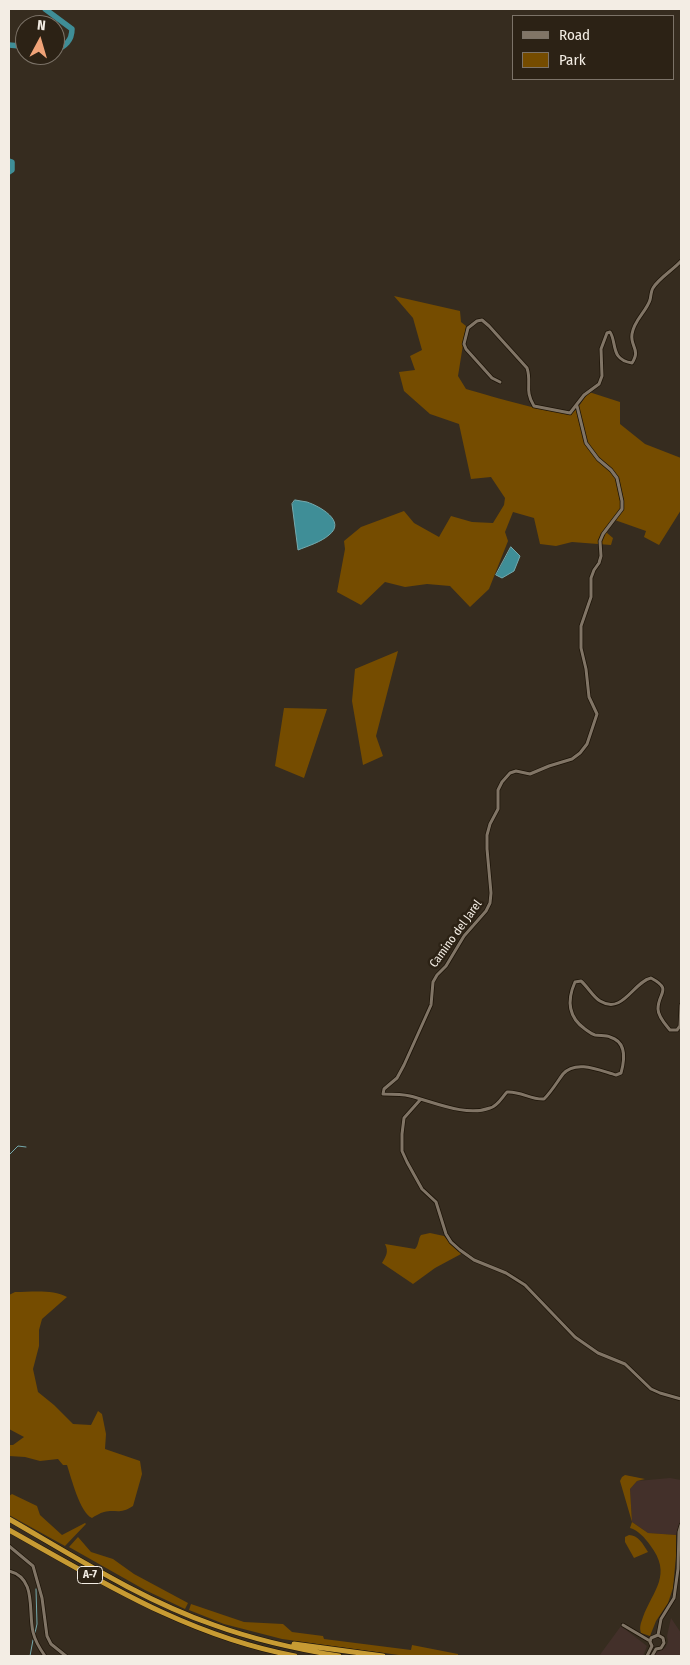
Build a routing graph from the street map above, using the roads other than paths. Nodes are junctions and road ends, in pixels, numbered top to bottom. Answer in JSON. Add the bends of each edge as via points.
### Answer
{"nodes":[{"id":1,"x":681,"y":261,"type":"edge"},
{"id":2,"x":500,"y":382,"type":"dead end"},
{"id":3,"x":576,"y":406,"type":"junction"},
{"id":4,"x":681,"y":1005,"type":"edge"},
{"id":5,"x":420,"y":1100,"type":"junction"},
{"id":6,"x":681,"y":1399,"type":"edge"},
{"id":7,"x":9,"y":1520,"type":"edge"},
{"id":8,"x":681,"y":1525,"type":"edge"},
{"id":9,"x":9,"y":1530,"type":"edge"},
{"id":10,"x":9,"y":1546,"type":"edge"},
{"id":11,"x":9,"y":1571,"type":"edge"},
{"id":12,"x":623,"y":1626,"type":"dead end"},
{"id":13,"x":658,"y":1635,"type":"junction"},
{"id":14,"x":250,"y":1637,"type":"junction"},
{"id":15,"x":650,"y":1641,"type":"junction"},
{"id":16,"x":652,"y":1646,"type":"junction"},
{"id":17,"x":656,"y":1649,"type":"junction"},
{"id":18,"x":269,"y":1651,"type":"junction"},
{"id":19,"x":45,"y":1656,"type":"edge"},
{"id":20,"x":66,"y":1656,"type":"edge"},
{"id":21,"x":286,"y":1656,"type":"edge"},
{"id":22,"x":295,"y":1656,"type":"edge"},
{"id":23,"x":339,"y":1656,"type":"edge"},
{"id":24,"x":384,"y":1656,"type":"edge"},
{"id":25,"x":647,"y":1656,"type":"edge"},
{"id":26,"x":652,"y":1656,"type":"edge"}],
"edges":[{"from":1,"to":3,"type":"street","via":[[652,289],[650,300],[631,335],[636,351],[632,363],[619,356],[614,349],[612,334],[607,333],[600,349],[602,376],[599,384]]},
{"from":2,"to":3,"type":"street","via":[[492,378],[464,344],[468,328],[477,321],[482,320],[490,326],[527,368],[530,376],[528,390],[534,406],[570,412]]},
{"from":3,"to":5,"type":"street","name":"Camino del Jarel","via":[[586,443],[617,478],[622,501],[622,509],[600,541],[601,556],[591,578],[591,597],[581,626],[589,697],[597,714],[588,744],[580,753],[530,774],[510,772],[498,790],[498,809],[490,824],[486,849],[490,903],[433,982],[431,1005],[404,1065],[384,1089],[383,1094]]},
{"from":4,"to":5,"type":"street","via":[[680,1026],[677,1030],[670,1030],[658,1008],[663,989],[661,983],[651,978],[645,980],[620,1003],[609,1005],[599,1001],[581,981],[576,982],[570,1006],[576,1023],[593,1035],[611,1037],[620,1042],[624,1050],[621,1073],[616,1075],[589,1067],[572,1067],[544,1099],[507,1092],[490,1108],[446,1108]]},
{"from":5,"to":6,"type":"street","via":[[404,1118],[402,1151],[422,1189],[436,1202],[446,1234],[452,1242],[474,1260],[525,1285],[575,1337],[598,1353],[624,1364],[651,1389]]},
{"from":7,"to":14,"type":"highway","number":"A-7","via":[[150,1597],[204,1622]]},
{"from":8,"to":13,"type":"street","via":[[674,1598],[662,1619]]},
{"from":9,"to":18,"type":"highway","number":"A-7","via":[[172,1618],[220,1637]]},
{"from":10,"to":20,"type":"street","via":[[33,1566],[42,1598],[46,1636]]},
{"from":11,"to":19,"type":"street","via":[[27,1585],[32,1629]]},
{"from":12,"to":15,"type":"street"},
{"from":13,"to":15,"type":"street"},
{"from":13,"to":17,"type":"street","via":[[664,1642],[661,1648]]},
{"from":14,"to":23,"type":"highway","number":"A-7"},
{"from":14,"to":24,"type":"highway"},
{"from":15,"to":16,"type":"street"},
{"from":16,"to":17,"type":"street"},
{"from":16,"to":25,"type":"street"},
{"from":17,"to":26,"type":"street"},
{"from":18,"to":21,"type":"highway"},
{"from":18,"to":22,"type":"highway","number":"A-7"}]}
